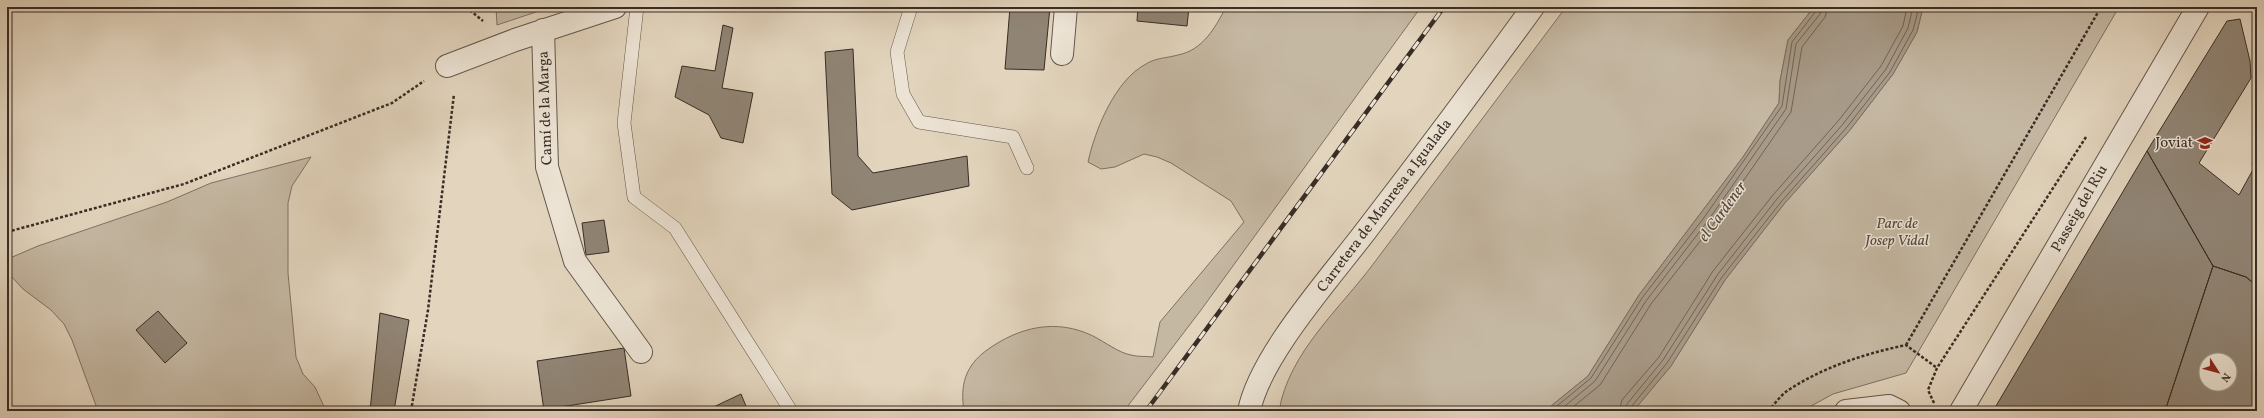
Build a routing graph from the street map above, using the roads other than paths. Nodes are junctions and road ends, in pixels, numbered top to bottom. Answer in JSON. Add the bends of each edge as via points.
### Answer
{"nodes":[{"id":1,"x":615,"y":7,"type":"edge"},
{"id":2,"x":637,"y":7,"type":"edge"},
{"id":3,"x":911,"y":7,"type":"edge"},
{"id":4,"x":1066,"y":7,"type":"edge"},
{"id":5,"x":1533,"y":7,"type":"edge"},
{"id":6,"x":2198,"y":7,"type":"edge"},
{"id":7,"x":544,"y":30,"type":"junction"},
{"id":8,"x":1062,"y":54,"type":"dead end"},
{"id":9,"x":452,"y":64,"type":"road end"},
{"id":10,"x":1027,"y":168,"type":"dead end"},
{"id":11,"x":641,"y":352,"type":"dead end"},
{"id":12,"x":791,"y":411,"type":"edge"},
{"id":13,"x":1249,"y":411,"type":"edge"},
{"id":14,"x":1846,"y":411,"type":"edge"},
{"id":15,"x":1899,"y":411,"type":"edge"},
{"id":16,"x":1961,"y":411,"type":"edge"}],
"edges":[{"from":1,"to":7,"type":"street"},
{"from":2,"to":12,"type":"lane","via":[[624,123],[634,197],[675,228]]},
{"from":3,"to":10,"type":"lane","via":[[897,52],[903,94],[918,122],[1013,136]]},
{"from":4,"to":8,"type":"street"},
{"from":5,"to":13,"type":"street","name":"Carretera de Manresa a Igualada","via":[[1454,116],[1290,331],[1258,383]]},
{"from":6,"to":16,"type":"street","name":"Passeig del Riu"},
{"from":7,"to":9,"type":"street"},
{"from":7,"to":11,"type":"street","name":"Camí de la Marga","via":[[547,167],[575,261]]},
{"from":14,"to":15,"type":"street","via":[[1889,406]]}]}
